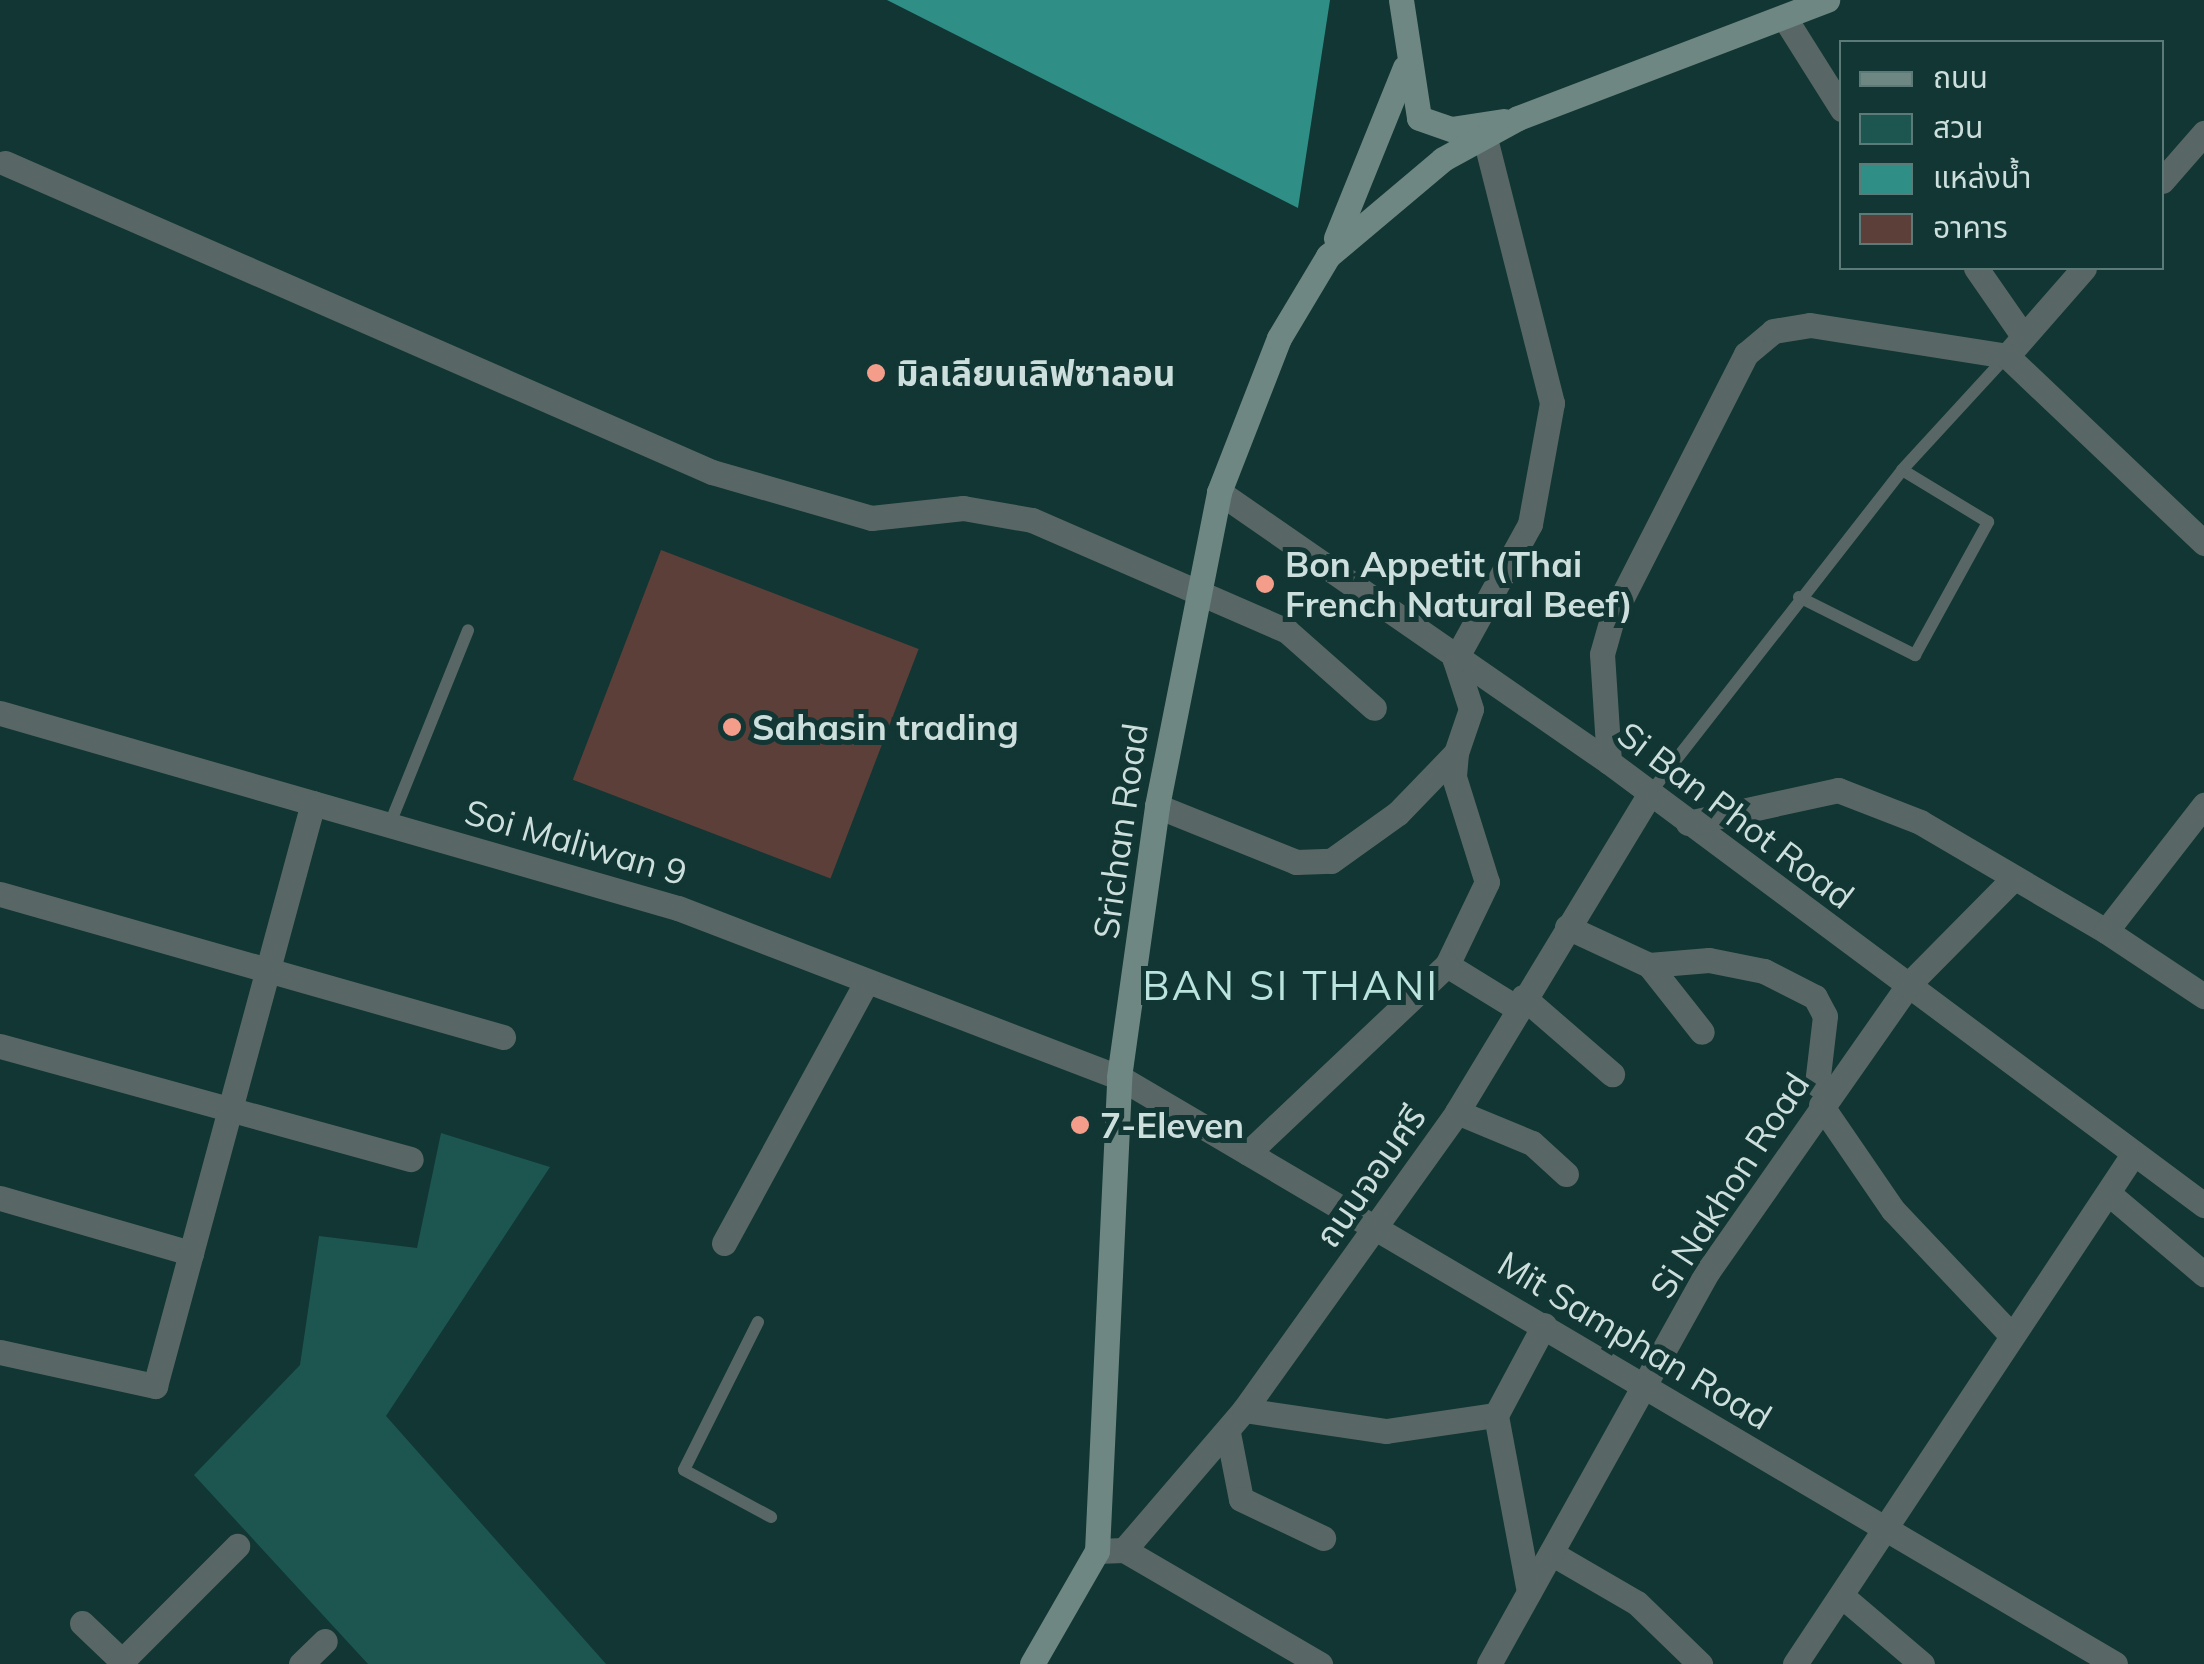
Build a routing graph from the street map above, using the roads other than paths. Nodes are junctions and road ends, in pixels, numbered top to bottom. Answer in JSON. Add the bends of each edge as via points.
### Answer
{"nodes":[{"id":1,"x":1401,"y":0,"type":"edge"},
{"id":2,"x":1827,"y":0,"type":"edge"},
{"id":3,"x":1784,"y":16,"type":"junction"},
{"id":4,"x":1405,"y":66,"type":"junction"},
{"id":5,"x":1839,"y":104,"type":"edge"},
{"id":6,"x":1518,"y":118,"type":"junction"},
{"id":7,"x":2204,"y":132,"type":"edge"},
{"id":8,"x":1485,"y":139,"type":"junction"},
{"id":9,"x":4,"y":163,"type":"dead end"},
{"id":10,"x":2164,"y":178,"type":"edge"},
{"id":11,"x":1328,"y":256,"type":"junction"},
{"id":12,"x":1977,"y":270,"type":"edge"},
{"id":13,"x":2082,"y":270,"type":"edge"},
{"id":14,"x":2015,"y":346,"type":"junction"},
{"id":15,"x":1902,"y":470,"type":"junction"},
{"id":16,"x":1219,"y":492,"type":"junction"},
{"id":17,"x":2204,"y":543,"type":"edge"},
{"id":18,"x":1193,"y":594,"type":"junction"},
{"id":19,"x":1800,"y":596,"type":"junction"},
{"id":20,"x":468,"y":630,"type":"dead end"},
{"id":21,"x":1455,"y":660,"type":"junction"},
{"id":22,"x":1374,"y":708,"type":"dead end"},
{"id":23,"x":0,"y":714,"type":"edge"},
{"id":24,"x":1456,"y":753,"type":"junction"},
{"id":25,"x":1609,"y":762,"type":"junction"},
{"id":26,"x":1650,"y":793,"type":"junction"},
{"id":27,"x":312,"y":804,"type":"junction"},
{"id":28,"x":1157,"y":806,"type":"junction"},
{"id":29,"x":2204,"y":806,"type":"edge"},
{"id":30,"x":1688,"y":823,"type":"junction"},
{"id":31,"x":390,"y":826,"type":"junction"},
{"id":32,"x":2012,"y":880,"type":"junction"},
{"id":33,"x":0,"y":894,"type":"edge"},
{"id":34,"x":1567,"y":928,"type":"junction"},
{"id":35,"x":2106,"y":931,"type":"junction"},
{"id":36,"x":1447,"y":965,"type":"junction"},
{"id":37,"x":1648,"y":965,"type":"junction"},
{"id":38,"x":267,"y":971,"type":"junction"},
{"id":39,"x":867,"y":981,"type":"junction"},
{"id":40,"x":1908,"y":986,"type":"junction"},
{"id":41,"x":2204,"y":996,"type":"edge"},
{"id":42,"x":1520,"y":1003,"type":"junction"},
{"id":43,"x":1702,"y":1032,"type":"dead end"},
{"id":44,"x":502,"y":1037,"type":"dead end"},
{"id":45,"x":0,"y":1046,"type":"edge"},
{"id":46,"x":1612,"y":1074,"type":"dead end"},
{"id":47,"x":1118,"y":1077,"type":"junction"},
{"id":48,"x":1826,"y":1099,"type":"junction"},
{"id":49,"x":1458,"y":1112,"type":"junction"},
{"id":50,"x":228,"y":1115,"type":"junction"},
{"id":51,"x":1248,"y":1153,"type":"junction"},
{"id":52,"x":2134,"y":1153,"type":"junction"},
{"id":53,"x":411,"y":1158,"type":"dead end"},
{"id":54,"x":1566,"y":1174,"type":"dead end"},
{"id":55,"x":2108,"y":1193,"type":"junction"},
{"id":56,"x":0,"y":1198,"type":"edge"},
{"id":57,"x":2204,"y":1205,"type":"edge"},
{"id":58,"x":1378,"y":1227,"type":"junction"},
{"id":59,"x":724,"y":1243,"type":"dead end"},
{"id":60,"x":191,"y":1253,"type":"junction"},
{"id":61,"x":2204,"y":1274,"type":"edge"},
{"id":62,"x":758,"y":1322,"type":"dead end"},
{"id":63,"x":1544,"y":1326,"type":"junction"},
{"id":64,"x":2012,"y":1336,"type":"junction"},
{"id":65,"x":0,"y":1352,"type":"edge"},
{"id":66,"x":1642,"y":1390,"type":"junction"},
{"id":67,"x":1244,"y":1410,"type":"junction"},
{"id":68,"x":1496,"y":1415,"type":"junction"},
{"id":69,"x":1228,"y":1433,"type":"junction"},
{"id":70,"x":772,"y":1517,"type":"dead end"},
{"id":71,"x":1888,"y":1528,"type":"junction"},
{"id":72,"x":1323,"y":1538,"type":"dead end"},
{"id":73,"x":237,"y":1546,"type":"dead end"},
{"id":74,"x":1124,"y":1550,"type":"junction"},
{"id":75,"x":1097,"y":1552,"type":"junction"},
{"id":76,"x":1550,"y":1554,"type":"junction"},
{"id":77,"x":1529,"y":1592,"type":"junction"},
{"id":78,"x":1842,"y":1596,"type":"junction"},
{"id":79,"x":82,"y":1622,"type":"dead end"},
{"id":80,"x":325,"y":1641,"type":"dead end"},
{"id":81,"x":124,"y":1662,"type":"edge"},
{"id":82,"x":301,"y":1664,"type":"edge"},
{"id":83,"x":1032,"y":1664,"type":"edge"},
{"id":84,"x":1320,"y":1664,"type":"edge"},
{"id":85,"x":1489,"y":1664,"type":"edge"},
{"id":86,"x":1700,"y":1664,"type":"edge"},
{"id":87,"x":1795,"y":1664,"type":"edge"},
{"id":88,"x":1922,"y":1664,"type":"edge"},
{"id":89,"x":2115,"y":1664,"type":"edge"}],
"edges":[{"from":1,"to":4,"type":"main road"},
{"from":2,"to":3,"type":"main road"},
{"from":3,"to":5,"type":"street"},
{"from":3,"to":6,"type":"main road"},
{"from":4,"to":6,"type":"main road","via":[[1418,118],[1435,128]]},
{"from":4,"to":11,"type":"main road"},
{"from":6,"to":8,"type":"main road","name":"Srichan Road"},
{"from":7,"to":10,"type":"street"},
{"from":8,"to":11,"type":"main road","name":"Srichan Road","via":[[1400,187]]},
{"from":8,"to":21,"type":"street","via":[[1552,403],[1530,524]]},
{"from":9,"to":18,"type":"street","via":[[712,472],[870,518],[963,508],[1032,520]]},
{"from":11,"to":16,"type":"main road","name":"Srichan Road","via":[[1279,338]]},
{"from":12,"to":14,"type":"street"},
{"from":13,"to":14,"type":"street"},
{"from":14,"to":15,"type":"lane"},
{"from":14,"to":17,"type":"street"},
{"from":14,"to":25,"type":"street","via":[[1810,325],[1757,340],[1606,634]]},
{"from":15,"to":19,"type":"lane"},
{"from":15,"to":19,"type":"lane","via":[[1988,522],[1915,655]]},
{"from":16,"to":18,"type":"main road","name":"Srichan Road"},
{"from":16,"to":21,"type":"street","name":"Si Ban Phot Road","via":[[1312,549]]},
{"from":18,"to":22,"type":"street","via":[[1286,631]]},
{"from":18,"to":28,"type":"main road","name":"Srichan Road"},
{"from":19,"to":26,"type":"lane"},
{"from":20,"to":31,"type":"lane"},
{"from":21,"to":24,"type":"street","via":[[1472,709]]},
{"from":21,"to":25,"type":"street","name":"Si Ban Phot Road"},
{"from":23,"to":27,"type":"street","name":"Soi Maliwan 9"},
{"from":24,"to":28,"type":"street","via":[[1385,824],[1331,861],[1296,862]]},
{"from":24,"to":36,"type":"street","via":[[1454,777],[1487,882]]},
{"from":25,"to":26,"type":"street","name":"Si Ban Phot Road"},
{"from":26,"to":30,"type":"street","name":"Si Ban Phot Road"},
{"from":26,"to":34,"type":"street","name":"ถนนจอมศรี"},
{"from":27,"to":31,"type":"street","name":"Soi Maliwan 9"},
{"from":27,"to":38,"type":"street"},
{"from":28,"to":47,"type":"main road","name":"Srichan Road"},
{"from":29,"to":35,"type":"street"},
{"from":30,"to":32,"type":"street","via":[[1838,790],[1920,822]]},
{"from":30,"to":40,"type":"street","name":"Si Ban Phot Road"},
{"from":31,"to":39,"type":"street","name":"Soi Maliwan 9","via":[[678,908]]},
{"from":32,"to":35,"type":"street"},
{"from":32,"to":40,"type":"street","name":"Si Nakhon Road"},
{"from":33,"to":38,"type":"street"},
{"from":34,"to":37,"type":"street"},
{"from":34,"to":42,"type":"street","name":"ถนนจอมศรี"},
{"from":35,"to":41,"type":"street"},
{"from":36,"to":42,"type":"street"},
{"from":36,"to":51,"type":"street"},
{"from":37,"to":43,"type":"street"},
{"from":37,"to":48,"type":"street","via":[[1709,960],[1764,971],[1815,997],[1825,1016],[1817,1084]]},
{"from":38,"to":44,"type":"street"},
{"from":38,"to":50,"type":"street"},
{"from":39,"to":47,"type":"street","name":"Soi Maliwan 9"},
{"from":39,"to":59,"type":"street"},
{"from":40,"to":48,"type":"street","name":"Si Nakhon Road"},
{"from":40,"to":52,"type":"street","name":"Si Ban Phot Road"},
{"from":42,"to":46,"type":"street"},
{"from":42,"to":49,"type":"street","name":"ถนนจอมศรี"},
{"from":45,"to":50,"type":"street"},
{"from":47,"to":51,"type":"street","name":"Mit Samphan Road"},
{"from":47,"to":75,"type":"main road","name":"Srichan Road"},
{"from":48,"to":64,"type":"street","via":[[1893,1210]]},
{"from":48,"to":66,"type":"street","name":"Si Nakhon Road","via":[[1708,1271]]},
{"from":49,"to":54,"type":"street","via":[[1532,1143]]},
{"from":49,"to":58,"type":"street","name":"ถนนจอมศรี"},
{"from":50,"to":53,"type":"street"},
{"from":50,"to":60,"type":"street"},
{"from":51,"to":58,"type":"street","name":"Mit Samphan Road"},
{"from":52,"to":55,"type":"street"},
{"from":52,"to":57,"type":"street","name":"Si Ban Phot Road"},
{"from":55,"to":61,"type":"street"},
{"from":55,"to":64,"type":"street"},
{"from":56,"to":60,"type":"street"},
{"from":58,"to":63,"type":"street","name":"Mit Samphan Road"},
{"from":58,"to":67,"type":"street","name":"ถนนจอมศรี"},
{"from":60,"to":65,"type":"street","via":[[155,1386]]},
{"from":62,"to":70,"type":"lane","via":[[684,1470]]},
{"from":63,"to":66,"type":"street","name":"Mit Samphan Road"},
{"from":63,"to":68,"type":"street"},
{"from":64,"to":71,"type":"street"},
{"from":66,"to":71,"type":"street","name":"Mit Samphan Road"},
{"from":66,"to":76,"type":"street","name":"Si Nakhon Road"},
{"from":67,"to":68,"type":"street","via":[[1386,1431]]},
{"from":67,"to":69,"type":"street","name":"ถนนจอมศรี"},
{"from":68,"to":77,"type":"street"},
{"from":69,"to":72,"type":"street","via":[[1241,1499]]},
{"from":69,"to":74,"type":"street","name":"ถนนจอมศรี"},
{"from":71,"to":78,"type":"street"},
{"from":71,"to":89,"type":"street","name":"Mit Samphan Road"},
{"from":73,"to":81,"type":"street"},
{"from":74,"to":75,"type":"street"},
{"from":74,"to":84,"type":"street"},
{"from":75,"to":83,"type":"main road","name":"Srichan Road"},
{"from":76,"to":77,"type":"street","name":"Si Nakhon Road"},
{"from":76,"to":86,"type":"street","via":[[1637,1603]]},
{"from":77,"to":85,"type":"street","name":"Si Nakhon Road"},
{"from":78,"to":87,"type":"street"},
{"from":78,"to":88,"type":"street"},
{"from":79,"to":81,"type":"street"},
{"from":80,"to":82,"type":"street"}]}
